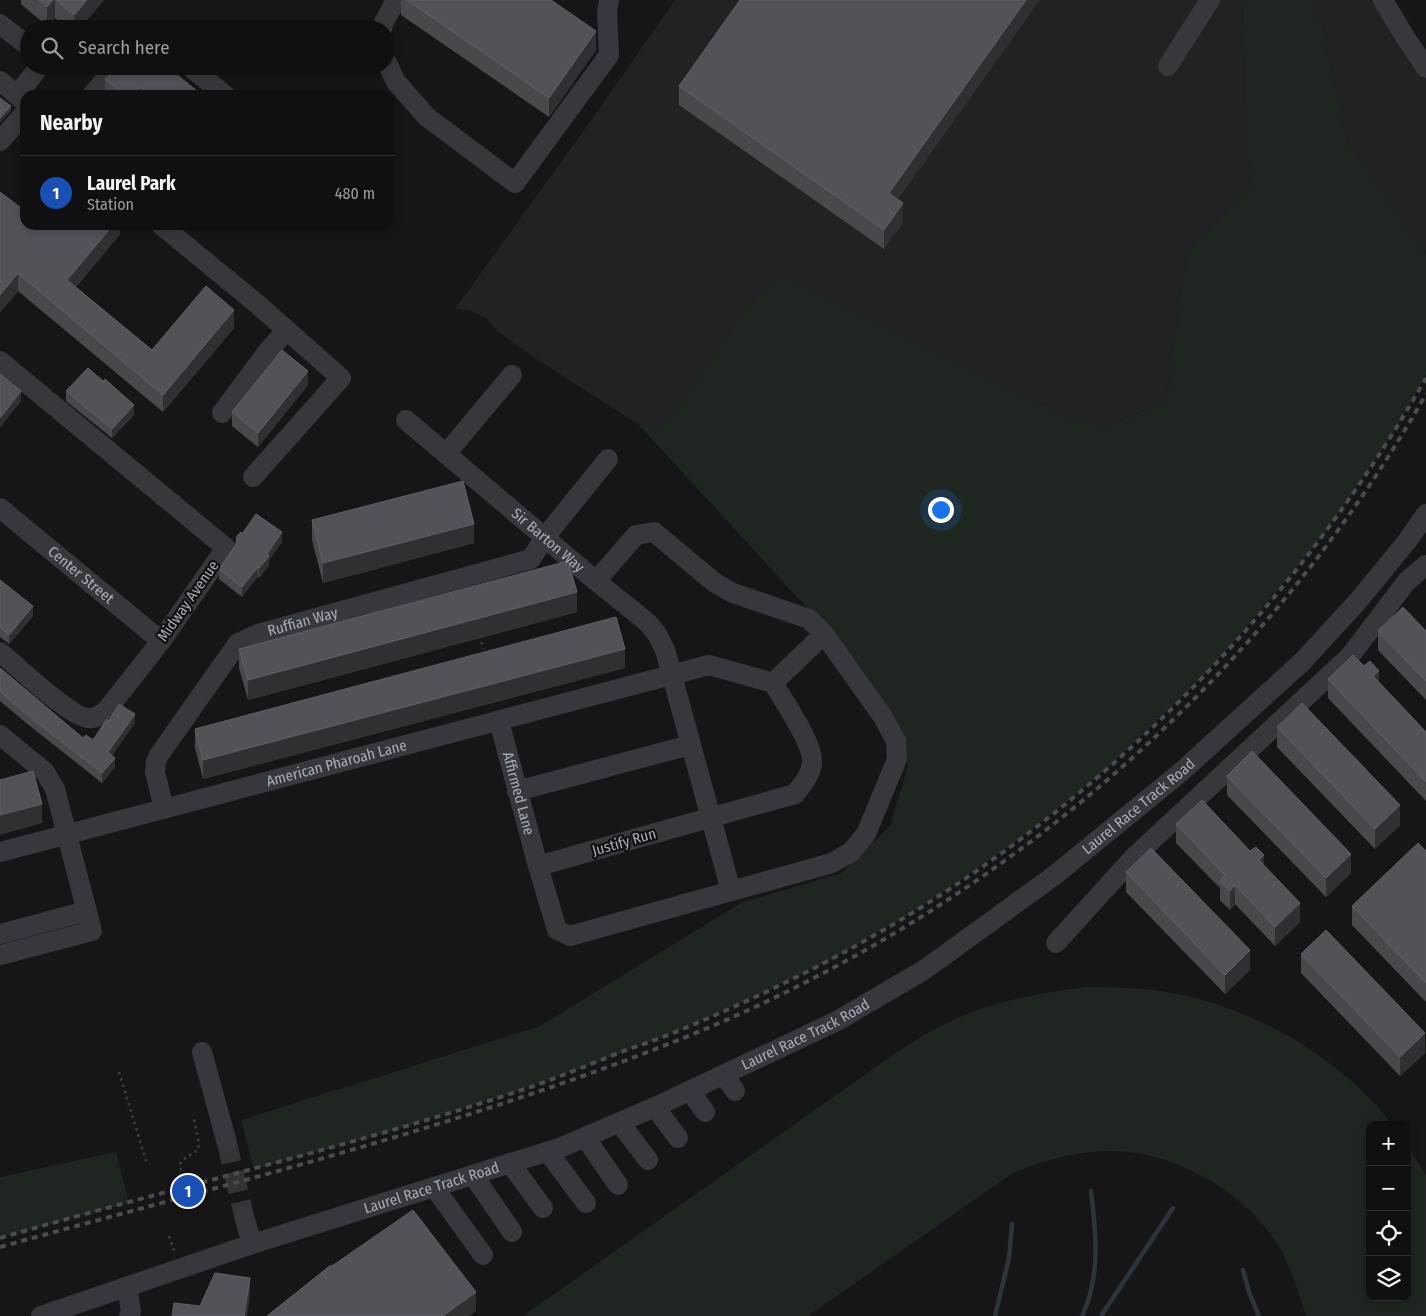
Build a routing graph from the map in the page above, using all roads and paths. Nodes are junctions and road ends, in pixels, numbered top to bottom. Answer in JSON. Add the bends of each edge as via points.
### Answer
{"nodes":[{"id":1,"x":396,"y":0,"type":"edge"},
{"id":2,"x":1210,"y":0,"type":"edge"},
{"id":3,"x":1383,"y":0,"type":"edge"},
{"id":4,"x":603,"y":4,"type":"edge"},
{"id":5,"x":385,"y":20,"type":"edge"},
{"id":6,"x":0,"y":24,"type":"edge"},
{"id":7,"x":20,"y":40,"type":"edge"},
{"id":8,"x":1168,"y":66,"type":"dead end"},
{"id":9,"x":1426,"y":68,"type":"edge"},
{"id":10,"x":36,"y":75,"type":"edge"},
{"id":11,"x":109,"y":75,"type":"edge"},
{"id":12,"x":200,"y":75,"type":"edge"},
{"id":13,"x":392,"y":75,"type":"edge"},
{"id":14,"x":0,"y":81,"type":"edge"},
{"id":15,"x":28,"y":90,"type":"edge"},
{"id":16,"x":96,"y":90,"type":"edge"},
{"id":17,"x":219,"y":90,"type":"edge"},
{"id":18,"x":20,"y":101,"type":"edge"},
{"id":19,"x":20,"y":106,"type":"edge"},
{"id":20,"x":0,"y":141,"type":"edge"},
{"id":21,"x":170,"y":230,"type":"edge"},
{"id":22,"x":287,"y":330,"type":"junction"},
{"id":23,"x":0,"y":361,"type":"edge"},
{"id":24,"x":512,"y":375,"type":"dead end"},
{"id":25,"x":222,"y":413,"type":"dead end"},
{"id":26,"x":406,"y":420,"type":"dead end"},
{"id":27,"x":446,"y":454,"type":"junction"},
{"id":28,"x":608,"y":459,"type":"dead end"},
{"id":29,"x":254,"y":477,"type":"dead end"},
{"id":30,"x":0,"y":508,"type":"edge"},
{"id":31,"x":1426,"y":514,"type":"edge"},
{"id":32,"x":545,"y":537,"type":"junction"},
{"id":33,"x":1426,"y":565,"type":"edge"},
{"id":34,"x":596,"y":581,"type":"junction"},
{"id":35,"x":824,"y":634,"type":"junction"},
{"id":36,"x":478,"y":635,"type":"dead end"},
{"id":37,"x":161,"y":641,"type":"junction"},
{"id":38,"x":484,"y":649,"type":"dead end"},
{"id":39,"x":0,"y":652,"type":"edge"},
{"id":40,"x":671,"y":675,"type":"junction"},
{"id":41,"x":773,"y":683,"type":"junction"},
{"id":42,"x":499,"y":721,"type":"junction"},
{"id":43,"x":182,"y":722,"type":"junction"},
{"id":44,"x":201,"y":728,"type":"edge"},
{"id":45,"x":0,"y":734,"type":"edge"},
{"id":46,"x":690,"y":745,"type":"junction"},
{"id":47,"x":36,"y":765,"type":"junction"},
{"id":48,"x":19,"y":776,"type":"edge"},
{"id":49,"x":518,"y":791,"type":"junction"},
{"id":50,"x":164,"y":809,"type":"junction"},
{"id":51,"x":710,"y":818,"type":"junction"},
{"id":52,"x":68,"y":834,"type":"junction"},
{"id":53,"x":0,"y":852,"type":"edge"},
{"id":54,"x":538,"y":866,"type":"junction"},
{"id":55,"x":731,"y":891,"type":"junction"},
{"id":56,"x":87,"y":911,"type":"junction"},
{"id":57,"x":0,"y":934,"type":"edge"},
{"id":58,"x":1056,"y":943,"type":"dead end"},
{"id":59,"x":0,"y":955,"type":"edge"},
{"id":60,"x":202,"y":1052,"type":"dead end"},
{"id":61,"x":119,"y":1072,"type":"dead end"},
{"id":62,"x":690,"y":1091,"type":"junction"},
{"id":63,"x":656,"y":1107,"type":"junction"},
{"id":64,"x":706,"y":1112,"type":"dead end"},
{"id":65,"x":194,"y":1119,"type":"dead end"},
{"id":66,"x":620,"y":1122,"type":"junction"},
{"id":67,"x":585,"y":1137,"type":"junction"},
{"id":68,"x":678,"y":1138,"type":"dead end"},
{"id":69,"x":227,"y":1143,"type":"tunnel mouth"},
{"id":70,"x":548,"y":1152,"type":"junction"},
{"id":71,"x":648,"y":1160,"type":"dead end"},
{"id":72,"x":510,"y":1163,"type":"junction"},
{"id":73,"x":147,"y":1164,"type":"dead end"},
{"id":74,"x":473,"y":1175,"type":"junction"},
{"id":75,"x":182,"y":1177,"type":"dead end"},
{"id":76,"x":618,"y":1185,"type":"dead end"},
{"id":77,"x":434,"y":1187,"type":"junction"},
{"id":78,"x":586,"y":1203,"type":"dead end"},
{"id":79,"x":543,"y":1208,"type":"dead end"},
{"id":80,"x":244,"y":1216,"type":"tunnel mouth"},
{"id":81,"x":512,"y":1232,"type":"dead end"},
{"id":82,"x":252,"y":1244,"type":"junction"},
{"id":83,"x":483,"y":1256,"type":"dead end"},
{"id":84,"x":127,"y":1287,"type":"junction"},
{"id":85,"x":41,"y":1316,"type":"edge"},
{"id":86,"x":129,"y":1316,"type":"edge"}],
"edges":[{"from":1,"to":5,"type":"street"},
{"from":2,"to":8,"type":"street"},
{"from":3,"to":9,"type":"street"},
{"from":4,"to":13,"type":"street","via":[[609,55],[515,183],[427,117]]},
{"from":6,"to":7,"type":"street"},
{"from":10,"to":15,"type":"street"},
{"from":11,"to":16,"type":"street"},
{"from":12,"to":17,"type":"street"},
{"from":14,"to":18,"type":"street"},
{"from":19,"to":20,"type":"street"},
{"from":21,"to":22,"type":"street"},
{"from":22,"to":25,"type":"street"},
{"from":22,"to":29,"type":"street","via":[[341,378]]},
{"from":23,"to":37,"type":"street","name":"Midway Avenue","via":[[226,548]]},
{"from":24,"to":27,"type":"street"},
{"from":26,"to":27,"type":"street","name":"Sir Barton Way"},
{"from":27,"to":32,"type":"street","name":"Sir Barton Way"},
{"from":28,"to":32,"type":"street","name":"Ruffian Way"},
{"from":30,"to":37,"type":"street","name":"Center Street"},
{"from":31,"to":62,"type":"street","name":"Laurel Race Track Road","via":[[1358,601],[1302,661],[1181,772],[1055,875],[924,970],[729,1083]]},
{"from":32,"to":34,"type":"street","name":"Sir Barton Way"},
{"from":32,"to":43,"type":"street","name":"Ruffian Way","via":[[531,559],[250,636],[238,643]]},
{"from":33,"to":58,"type":"street","via":[[1407,581],[1350,656],[1134,857]]},
{"from":34,"to":35,"type":"street","name":"Affirmed Lane","via":[[636,534],[654,532],[715,583],[733,593],[810,619]]},
{"from":34,"to":40,"type":"street","name":"Sir Barton Way","via":[[619,611],[647,622],[657,634]]},
{"from":35,"to":41,"type":"street"},
{"from":35,"to":55,"type":"street","name":"Affirmed Lane","via":[[883,717],[896,741],[897,759],[866,834],[851,852],[832,864]]},
{"from":36,"to":38,"type":"path"},
{"from":37,"to":39,"type":"street","name":"Midway Avenue","via":[[106,711],[90,719],[74,714]]},
{"from":40,"to":41,"type":"street","name":"American Pharoah Lane","via":[[709,665]]},
{"from":40,"to":42,"type":"street","name":"American Pharoah Lane"},
{"from":40,"to":46,"type":"street","name":"Sir Barton Way"},
{"from":41,"to":51,"type":"street","name":"Justify Run","via":[[808,743],[812,762],[807,778],[794,794]]},
{"from":42,"to":49,"type":"street","name":"Affirmed Lane"},
{"from":42,"to":50,"type":"street","name":"American Pharoah Lane"},
{"from":43,"to":44,"type":"street","via":[[195,729]]},
{"from":43,"to":50,"type":"street","name":"Ruffian Way","via":[[156,762],[156,781]]},
{"from":45,"to":47,"type":"street"},
{"from":46,"to":49,"type":"street"},
{"from":46,"to":51,"type":"street","name":"Sir Barton Way"},
{"from":47,"to":48,"type":"street","via":[[29,773]]},
{"from":47,"to":52,"type":"street","via":[[45,772],[55,789]]},
{"from":49,"to":54,"type":"street","name":"Affirmed Lane"},
{"from":50,"to":52,"type":"street","name":"American Pharoah Lane"},
{"from":51,"to":54,"type":"street","name":"Justify Run"},
{"from":51,"to":55,"type":"street","name":"Sir Barton Way"},
{"from":52,"to":53,"type":"street","name":"American Pharoah Lane"},
{"from":52,"to":56,"type":"street"},
{"from":54,"to":55,"type":"street","name":"Affirmed Lane","via":[[557,930],[570,936]]},
{"from":56,"to":57,"type":"street"},
{"from":56,"to":59,"type":"street","via":[[92,930]]},
{"from":60,"to":69,"type":"street"},
{"from":61,"to":73,"type":"path"},
{"from":62,"to":63,"type":"street","name":"Laurel Race Track Road"},
{"from":62,"to":64,"type":"street"},
{"from":63,"to":66,"type":"street","name":"Laurel Race Track Road"},
{"from":63,"to":68,"type":"street"},
{"from":65,"to":75,"type":"path","via":[[198,1150],[181,1161]]},
{"from":66,"to":67,"type":"street","name":"Laurel Race Track Road"},
{"from":66,"to":71,"type":"street"},
{"from":67,"to":70,"type":"street","name":"Laurel Race Track Road"},
{"from":67,"to":76,"type":"street"},
{"from":70,"to":72,"type":"street","name":"Laurel Race Track Road"},
{"from":70,"to":78,"type":"street"},
{"from":72,"to":74,"type":"street","name":"Laurel Race Track Road"},
{"from":72,"to":79,"type":"street"},
{"from":74,"to":77,"type":"street","name":"Laurel Race Track Road"},
{"from":74,"to":81,"type":"street"},
{"from":77,"to":82,"type":"street","name":"Laurel Race Track Road"},
{"from":77,"to":83,"type":"street"},
{"from":80,"to":82,"type":"street"},
{"from":82,"to":84,"type":"street","name":"Laurel Race Track Road"},
{"from":84,"to":85,"type":"street","name":"Laurel Race Track Road"},
{"from":84,"to":86,"type":"street"}]}
